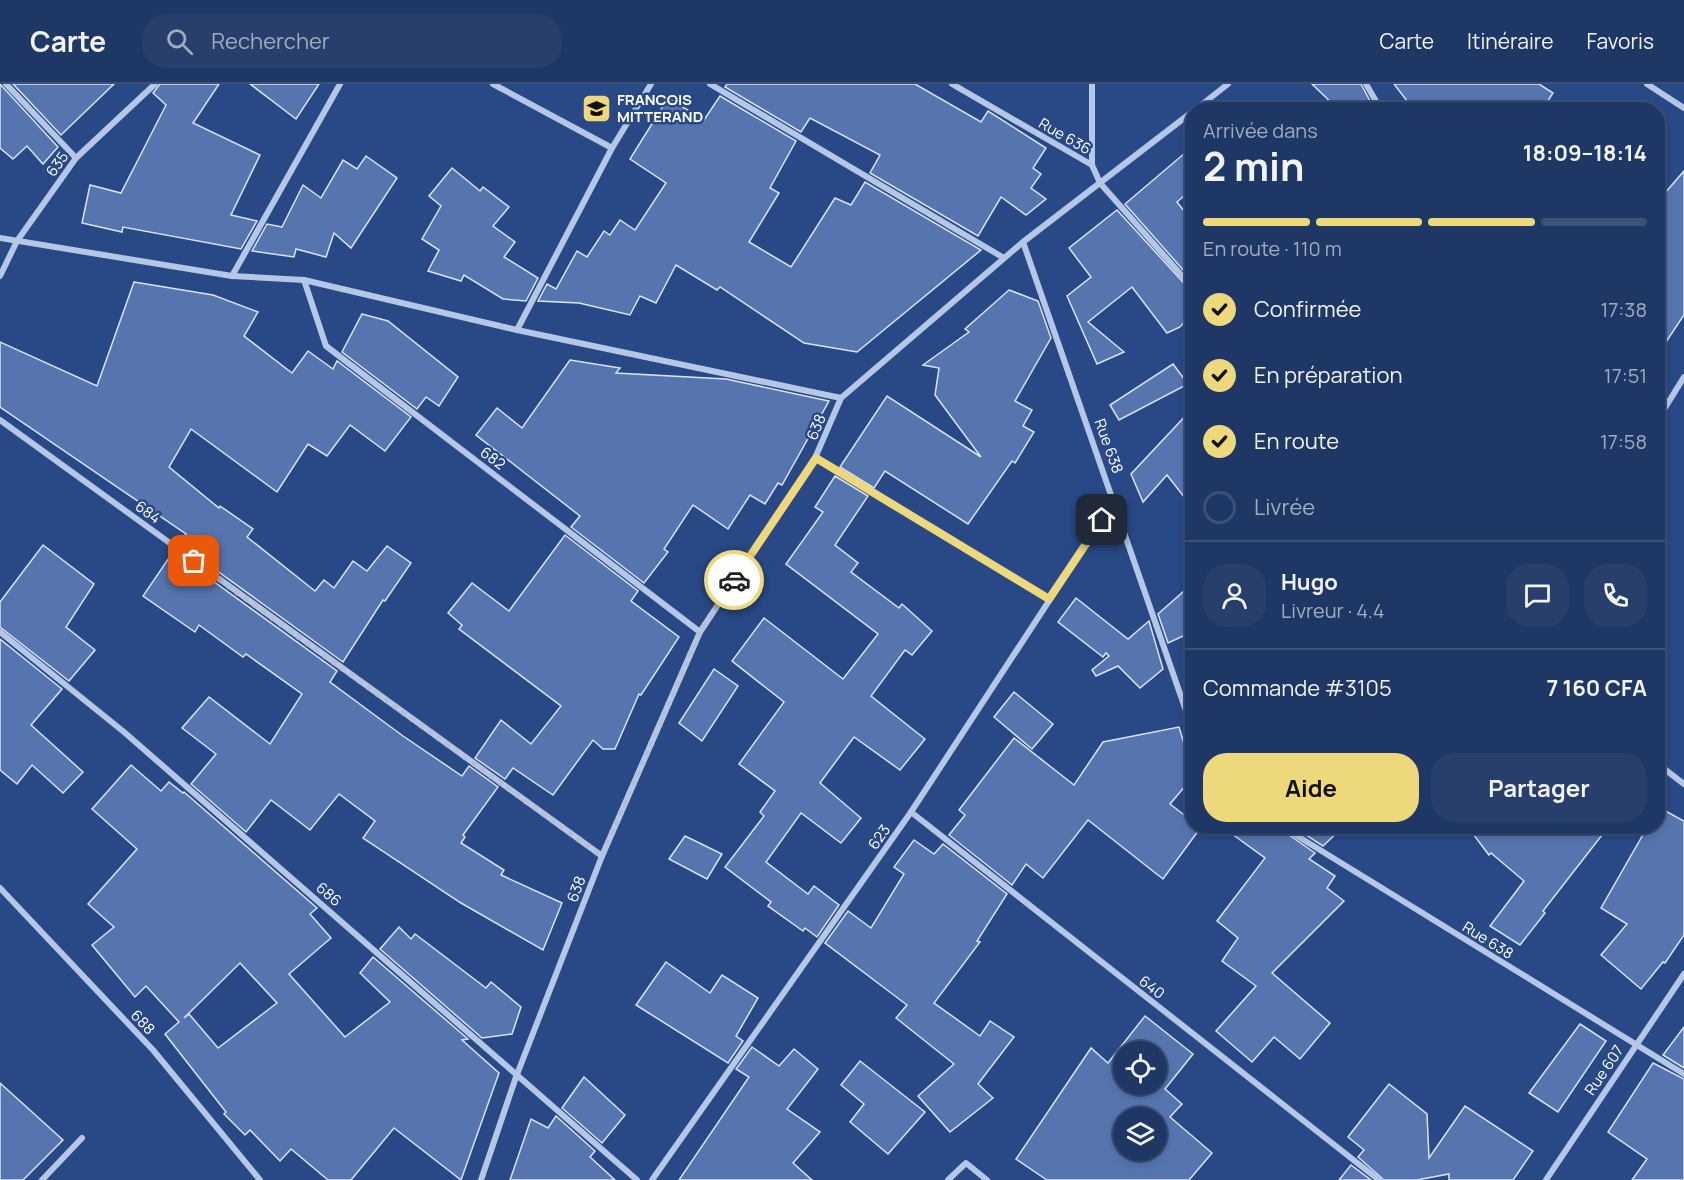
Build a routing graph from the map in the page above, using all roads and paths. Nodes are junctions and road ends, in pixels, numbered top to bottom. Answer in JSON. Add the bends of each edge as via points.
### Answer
{"nodes":[{"id":1,"x":6,"y":84,"type":"edge"},
{"id":2,"x":155,"y":84,"type":"edge"},
{"id":3,"x":340,"y":84,"type":"edge"},
{"id":4,"x":493,"y":84,"type":"edge"},
{"id":5,"x":651,"y":84,"type":"edge"},
{"id":6,"x":710,"y":84,"type":"edge"},
{"id":7,"x":952,"y":84,"type":"edge"},
{"id":8,"x":1092,"y":84,"type":"edge"},
{"id":9,"x":1228,"y":84,"type":"edge"},
{"id":10,"x":1366,"y":84,"type":"edge"},
{"id":11,"x":1647,"y":84,"type":"edge"},
{"id":12,"x":1205,"y":102,"type":"edge"},
{"id":13,"x":1376,"y":102,"type":"edge"},
{"id":14,"x":1684,"y":108,"type":"edge"},
{"id":15,"x":1185,"y":118,"type":"edge"},
{"id":16,"x":612,"y":148,"type":"junction"},
{"id":17,"x":76,"y":158,"type":"junction"},
{"id":18,"x":1092,"y":165,"type":"junction"},
{"id":19,"x":1100,"y":183,"type":"junction"},
{"id":20,"x":0,"y":238,"type":"edge"},
{"id":21,"x":17,"y":240,"type":"junction"},
{"id":22,"x":1023,"y":242,"type":"junction"},
{"id":23,"x":1004,"y":258,"type":"junction"},
{"id":24,"x":0,"y":276,"type":"edge"},
{"id":25,"x":232,"y":276,"type":"junction"},
{"id":26,"x":1185,"y":279,"type":"edge"},
{"id":27,"x":304,"y":280,"type":"junction"},
{"id":28,"x":517,"y":330,"type":"junction"},
{"id":29,"x":1684,"y":377,"type":"edge"},
{"id":30,"x":841,"y":398,"type":"junction"},
{"id":31,"x":1665,"y":408,"type":"edge"},
{"id":32,"x":0,"y":420,"type":"edge"},
{"id":33,"x":816,"y":458,"type":"junction"},
{"id":34,"x":1115,"y":500,"type":"junction"},
{"id":35,"x":1049,"y":599,"type":"junction"},
{"id":36,"x":0,"y":632,"type":"edge"},
{"id":37,"x":700,"y":632,"type":"junction"},
{"id":38,"x":1185,"y":707,"type":"edge"},
{"id":39,"x":1665,"y":769,"type":"edge"},
{"id":40,"x":1684,"y":784,"type":"edge"},
{"id":41,"x":911,"y":812,"type":"junction"},
{"id":42,"x":1294,"y":834,"type":"edge"},
{"id":43,"x":602,"y":856,"type":"junction"},
{"id":44,"x":0,"y":888,"type":"edge"},
{"id":45,"x":1684,"y":974,"type":"edge"},
{"id":46,"x":1635,"y":1045,"type":"junction"},
{"id":47,"x":1684,"y":1074,"type":"edge"},
{"id":48,"x":516,"y":1077,"type":"junction"},
{"id":49,"x":82,"y":1138,"type":"dead end"},
{"id":50,"x":42,"y":1180,"type":"edge"},
{"id":51,"x":260,"y":1180,"type":"edge"},
{"id":52,"x":482,"y":1180,"type":"edge"},
{"id":53,"x":637,"y":1180,"type":"edge"},
{"id":54,"x":652,"y":1180,"type":"edge"},
{"id":55,"x":948,"y":1180,"type":"edge"},
{"id":56,"x":987,"y":1180,"type":"edge"},
{"id":57,"x":1379,"y":1180,"type":"edge"},
{"id":58,"x":1546,"y":1180,"type":"edge"}],
"edges":[{"from":1,"to":17,"type":"street"},
{"from":2,"to":17,"type":"street","name":"635"},
{"from":3,"to":25,"type":"street"},
{"from":4,"to":16,"type":"street"},
{"from":5,"to":16,"type":"street"},
{"from":6,"to":23,"type":"street"},
{"from":7,"to":18,"type":"street","name":"Rue 636"},
{"from":8,"to":18,"type":"street"},
{"from":9,"to":12,"type":"street"},
{"from":10,"to":13,"type":"street"},
{"from":11,"to":14,"type":"street"},
{"from":15,"to":19,"type":"street"},
{"from":16,"to":28,"type":"street"},
{"from":17,"to":21,"type":"street","name":"635"},
{"from":18,"to":19,"type":"street","name":"Rue 636"},
{"from":19,"to":22,"type":"street"},
{"from":19,"to":26,"type":"street","name":"Rue 636"},
{"from":20,"to":21,"type":"street"},
{"from":21,"to":24,"type":"street","name":"635"},
{"from":21,"to":25,"type":"street"},
{"from":22,"to":23,"type":"street"},
{"from":22,"to":34,"type":"street","name":"Rue 638"},
{"from":23,"to":30,"type":"street"},
{"from":25,"to":27,"type":"street"},
{"from":27,"to":28,"type":"street"},
{"from":27,"to":37,"type":"street","name":"682","via":[[326,346]]},
{"from":28,"to":30,"type":"street"},
{"from":29,"to":31,"type":"street"},
{"from":30,"to":33,"type":"street","name":"638"},
{"from":32,"to":43,"type":"street","name":"684"},
{"from":33,"to":35,"type":"street"},
{"from":33,"to":37,"type":"street","name":"638"},
{"from":34,"to":35,"type":"street","name":"623"},
{"from":34,"to":38,"type":"street","name":"Rue 638"},
{"from":35,"to":41,"type":"street","name":"623"},
{"from":36,"to":48,"type":"street","name":"686","via":[[124,732]]},
{"from":37,"to":43,"type":"street","name":"638"},
{"from":39,"to":40,"type":"street"},
{"from":41,"to":54,"type":"street","name":"623"},
{"from":41,"to":57,"type":"street","name":"640"},
{"from":42,"to":46,"type":"street","name":"Rue 638"},
{"from":43,"to":48,"type":"street","name":"638"},
{"from":44,"to":51,"type":"street","name":"688","via":[[153,1050]]},
{"from":45,"to":46,"type":"street","name":"Rue 607"},
{"from":46,"to":47,"type":"street","name":"Rue 638"},
{"from":46,"to":58,"type":"street","name":"Rue 607"},
{"from":48,"to":52,"type":"street","name":"638"},
{"from":48,"to":53,"type":"street","name":"686"},
{"from":49,"to":50,"type":"street"},
{"from":55,"to":56,"type":"street","via":[[966,1163]]}]}
